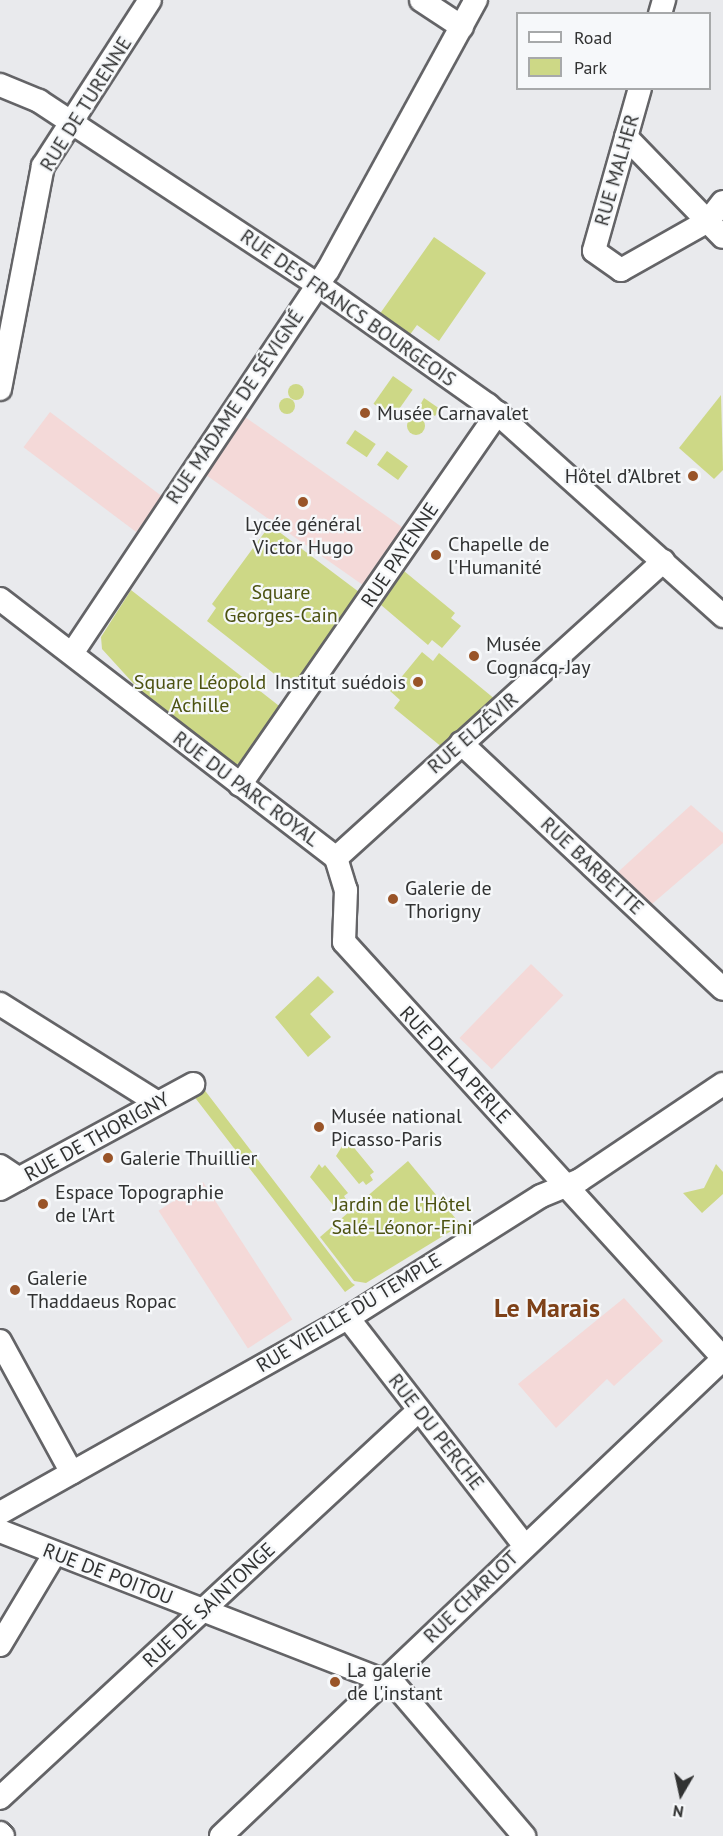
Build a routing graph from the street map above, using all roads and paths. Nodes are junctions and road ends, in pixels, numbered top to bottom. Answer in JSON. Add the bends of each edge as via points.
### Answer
{"nodes":[{"id":1,"x":150,"y":0,"type":"edge"},
{"id":2,"x":421,"y":0,"type":"edge"},
{"id":3,"x":476,"y":0,"type":"edge"},
{"id":4,"x":462,"y":27,"type":"junction"},
{"id":5,"x":0,"y":85,"type":"edge"},
{"id":6,"x":639,"y":90,"type":"edge"},
{"id":7,"x":72,"y":123,"type":"junction"},
{"id":8,"x":626,"y":137,"type":"junction"},
{"id":9,"x":723,"y":202,"type":"edge"},
{"id":10,"x":715,"y":229,"type":"edge"},
{"id":11,"x":317,"y":284,"type":"junction"},
{"id":12,"x":9,"y":289,"type":"edge"},
{"id":13,"x":0,"y":389,"type":"edge"},
{"id":14,"x":498,"y":413,"type":"junction"},
{"id":15,"x":664,"y":561,"type":"junction"},
{"id":16,"x":0,"y":599,"type":"edge"},
{"id":17,"x":723,"y":616,"type":"edge"},
{"id":18,"x":73,"y":652,"type":"junction"},
{"id":19,"x":461,"y":743,"type":"junction"},
{"id":20,"x":240,"y":785,"type":"junction"},
{"id":21,"x":336,"y":858,"type":"junction"},
{"id":22,"x":723,"y":989,"type":"edge"},
{"id":23,"x":0,"y":1004,"type":"edge"},
{"id":24,"x":193,"y":1084,"type":"dead end"},
{"id":25,"x":723,"y":1084,"type":"edge"},
{"id":26,"x":158,"y":1103,"type":"junction"},
{"id":27,"x":0,"y":1167,"type":"edge"},
{"id":28,"x":9,"y":1184,"type":"edge"},
{"id":29,"x":567,"y":1186,"type":"junction"},
{"id":30,"x":348,"y":1318,"type":"junction"},
{"id":31,"x":0,"y":1341,"type":"edge"},
{"id":32,"x":723,"y":1358,"type":"edge"},
{"id":33,"x":418,"y":1411,"type":"junction"},
{"id":34,"x":72,"y":1473,"type":"junction"},
{"id":35,"x":0,"y":1513,"type":"edge"},
{"id":36,"x":0,"y":1531,"type":"edge"},
{"id":37,"x":524,"y":1545,"type":"junction"},
{"id":38,"x":55,"y":1553,"type":"junction"},
{"id":39,"x":203,"y":1611,"type":"junction"},
{"id":40,"x":0,"y":1645,"type":"edge"},
{"id":41,"x":385,"y":1679,"type":"junction"},
{"id":42,"x":0,"y":1798,"type":"edge"},
{"id":43,"x":520,"y":1834,"type":"edge"},
{"id":44,"x":221,"y":1836,"type":"edge"}],
"edges":[{"from":1,"to":7,"type":"street","name":"RUE DE TURENNE"},
{"from":2,"to":4,"type":"street"},
{"from":3,"to":4,"type":"street","name":"RUE MADAME DE SÉVIGNÉ"},
{"from":4,"to":11,"type":"street","name":"RUE MADAME DE SÉVIGNÉ"},
{"from":5,"to":7,"type":"street","name":"RUE DES FRANCS BOURGEOIS","via":[[39,101]]},
{"from":6,"to":8,"type":"street","name":"RUE MALHER"},
{"from":7,"to":11,"type":"street","name":"RUE DES FRANCS BOURGEOIS"},
{"from":7,"to":12,"type":"street","name":"RUE DE TURENNE","via":[[43,166]]},
{"from":8,"to":10,"type":"street"},
{"from":8,"to":10,"type":"street","name":"RUE MALHER","via":[[594,251],[621,270]]},
{"from":9,"to":10,"type":"street"},
{"from":11,"to":14,"type":"street","name":"RUE DES FRANCS BOURGEOIS"},
{"from":11,"to":18,"type":"street","name":"RUE MADAME DE SÉVIGNÉ"},
{"from":12,"to":13,"type":"street","name":"RUE DE TURENNE"},
{"from":14,"to":15,"type":"street","name":"RUE DES FRANCS BOURGEOIS"},
{"from":14,"to":20,"type":"street","name":"RUE PAYENNE"},
{"from":15,"to":17,"type":"street","name":"RUE DES FRANCS BOURGEOIS"},
{"from":15,"to":19,"type":"street","name":"RUE ELZÉVIR"},
{"from":16,"to":18,"type":"street","name":"RUE DU PARC ROYAL"},
{"from":18,"to":20,"type":"street","name":"RUE DU PARC ROYAL"},
{"from":19,"to":21,"type":"street","name":"RUE ELZÉVIR"},
{"from":19,"to":22,"type":"street","name":"RUE BARBETTE"},
{"from":20,"to":21,"type":"street","name":"RUE DU PARC ROYAL"},
{"from":21,"to":29,"type":"street","name":"RUE DE LA PERLE","via":[[346,890],[344,942]]},
{"from":23,"to":26,"type":"street"},
{"from":24,"to":26,"type":"street","name":"RUE DE THORIGNY"},
{"from":25,"to":29,"type":"street","name":"RUE VIEILLE DU TEMPLE"},
{"from":26,"to":28,"type":"street","name":"RUE DE THORIGNY"},
{"from":27,"to":28,"type":"street"},
{"from":29,"to":30,"type":"street","name":"RUE VIEILLE DU TEMPLE","via":[[541,1196]]},
{"from":29,"to":32,"type":"street","name":"RUE DE LA PERLE"},
{"from":30,"to":33,"type":"street","name":"RUE DU PERCHE"},
{"from":30,"to":34,"type":"street","name":"RUE VIEILLE DU TEMPLE"},
{"from":31,"to":34,"type":"street"},
{"from":32,"to":37,"type":"street","name":"RUE CHARLOT"},
{"from":33,"to":37,"type":"street","name":"RUE DU PERCHE"},
{"from":33,"to":39,"type":"street","name":"RUE DE SAINTONGE"},
{"from":34,"to":35,"type":"street","name":"RUE VIEILLE DU TEMPLE"},
{"from":36,"to":38,"type":"street","name":"RUE DE POITOU"},
{"from":37,"to":41,"type":"street","name":"RUE CHARLOT"},
{"from":38,"to":39,"type":"street","name":"RUE DE POITOU"},
{"from":38,"to":40,"type":"street"},
{"from":39,"to":41,"type":"street","name":"RUE DE POITOU"},
{"from":39,"to":42,"type":"street","name":"RUE DE SAINTONGE"},
{"from":41,"to":43,"type":"street","via":[[395,1685]]},
{"from":41,"to":44,"type":"street","name":"RUE CHARLOT"}]}
